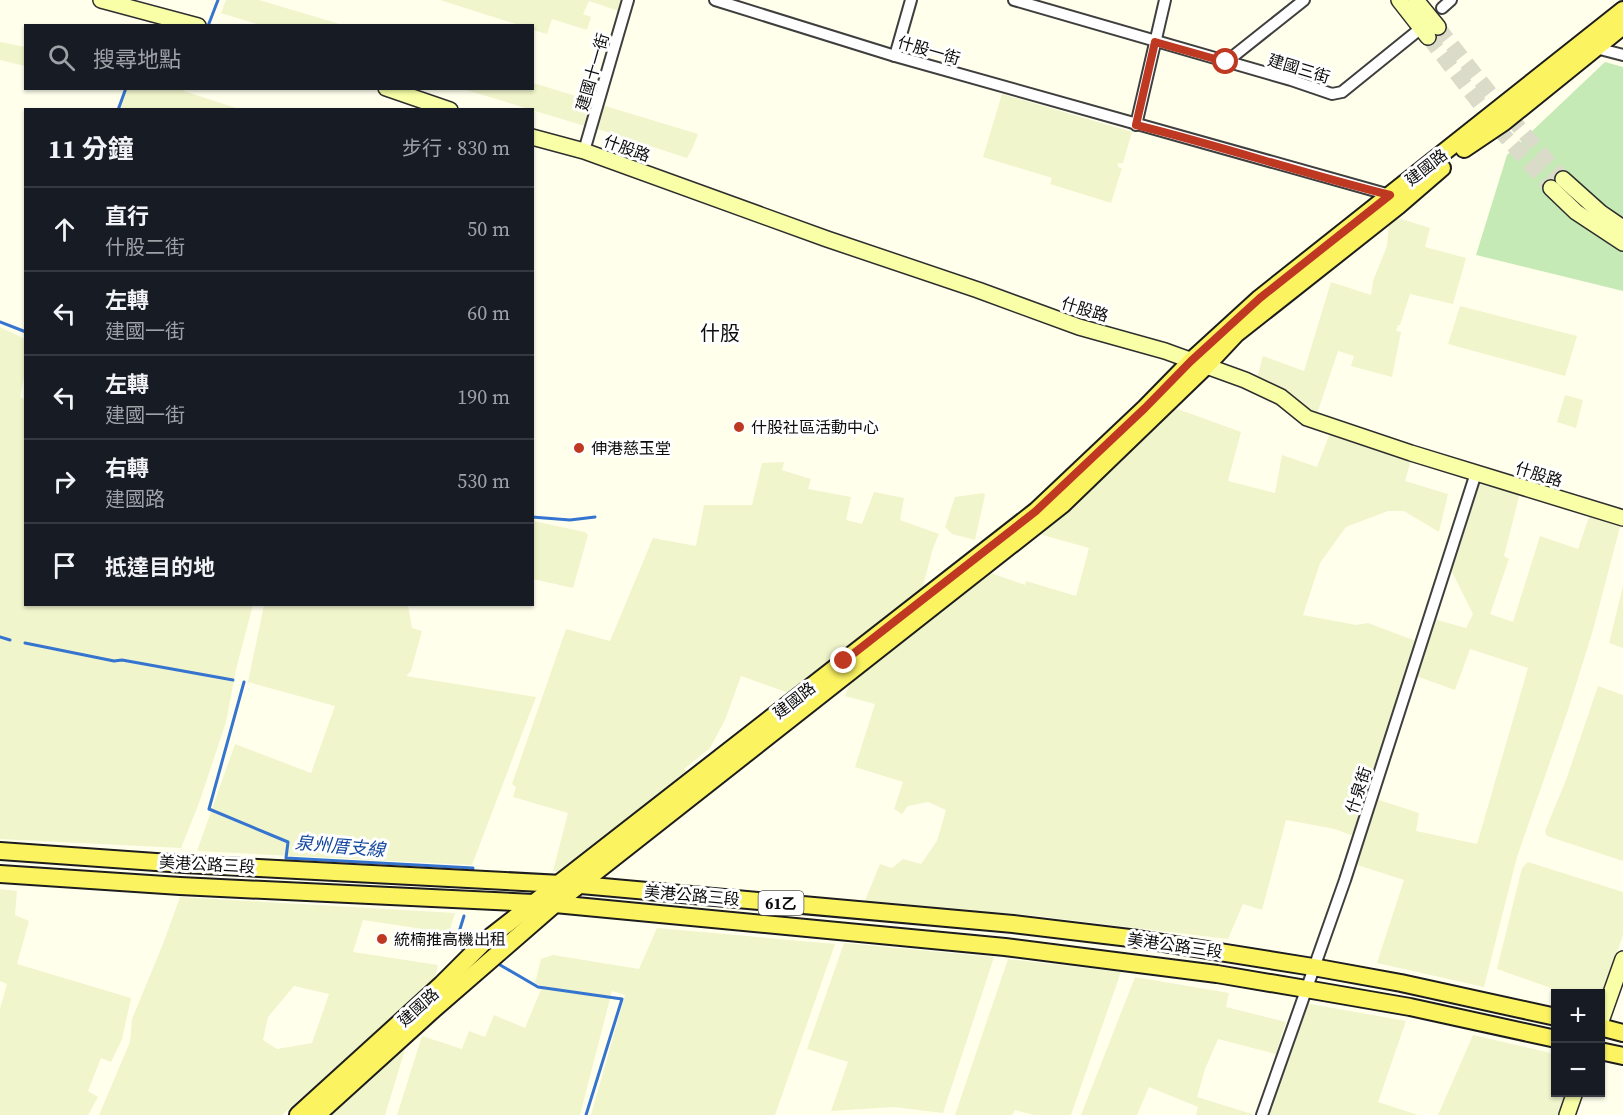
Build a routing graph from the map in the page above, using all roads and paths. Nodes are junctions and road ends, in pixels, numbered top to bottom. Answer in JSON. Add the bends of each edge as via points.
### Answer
{"nodes":[{"id":1,"x":101,"y":0,"type":"edge"},
{"id":2,"x":628,"y":0,"type":"edge"},
{"id":3,"x":715,"y":0,"type":"edge"},
{"id":4,"x":911,"y":0,"type":"edge"},
{"id":5,"x":1014,"y":0,"type":"edge"},
{"id":6,"x":1165,"y":0,"type":"edge"},
{"id":7,"x":1304,"y":0,"type":"edge"},
{"id":8,"x":1399,"y":0,"type":"edge"},
{"id":9,"x":1416,"y":0,"type":"edge"},
{"id":10,"x":1451,"y":0,"type":"edge"},
{"id":11,"x":1442,"y":8,"type":"dead end"},
{"id":12,"x":1623,"y":10,"type":"edge"},
{"id":13,"x":191,"y":24,"type":"edge"},
{"id":14,"x":1623,"y":26,"type":"edge"},
{"id":15,"x":1427,"y":32,"type":"junction"},
{"id":16,"x":1155,"y":42,"type":"junction"},
{"id":17,"x":1596,"y":48,"type":"junction"},
{"id":18,"x":1623,"y":55,"type":"edge"},
{"id":19,"x":896,"y":56,"type":"junction"},
{"id":20,"x":1226,"y":62,"type":"junction"},
{"id":21,"x":392,"y":90,"type":"edge"},
{"id":22,"x":444,"y":108,"type":"edge"},
{"id":23,"x":1136,"y":125,"type":"junction"},
{"id":24,"x":534,"y":137,"type":"edge"},
{"id":25,"x":585,"y":151,"type":"junction"},
{"id":26,"x":1390,"y":195,"type":"junction"},
{"id":27,"x":1623,"y":228,"type":"edge"},
{"id":28,"x":1623,"y":243,"type":"edge"},
{"id":29,"x":1198,"y":363,"type":"junction"},
{"id":30,"x":1476,"y":473,"type":"junction"},
{"id":31,"x":1623,"y":518,"type":"edge"},
{"id":32,"x":849,"y":665,"type":"junction"},
{"id":33,"x":0,"y":851,"type":"edge"},
{"id":34,"x":0,"y":874,"type":"edge"},
{"id":35,"x":560,"y":883,"type":"junction"},
{"id":36,"x":580,"y":885,"type":"junction"},
{"id":37,"x":534,"y":903,"type":"junction"},
{"id":38,"x":555,"y":904,"type":"junction"},
{"id":39,"x":1623,"y":959,"type":"edge"},
{"id":40,"x":1313,"y":967,"type":"junction"},
{"id":41,"x":1306,"y":989,"type":"junction"},
{"id":42,"x":1605,"y":1011,"type":"edge"},
{"id":43,"x":1551,"y":1016,"type":"edge"},
{"id":44,"x":1605,"y":1028,"type":"edge"},
{"id":45,"x":1623,"y":1033,"type":"edge"},
{"id":46,"x":1551,"y":1038,"type":"edge"},
{"id":47,"x":1605,"y":1052,"type":"edge"},
{"id":48,"x":1623,"y":1056,"type":"edge"},
{"id":49,"x":1573,"y":1097,"type":"edge"},
{"id":50,"x":298,"y":1115,"type":"edge"},
{"id":51,"x":317,"y":1115,"type":"edge"},
{"id":52,"x":1262,"y":1115,"type":"edge"},
{"id":53,"x":1567,"y":1115,"type":"edge"}],
"edges":[{"from":1,"to":13,"type":"street"},
{"from":2,"to":25,"type":"street","name":"建國十一街"},
{"from":3,"to":19,"type":"street","name":"什股一街"},
{"from":4,"to":19,"type":"street"},
{"from":5,"to":16,"type":"street"},
{"from":6,"to":16,"type":"street"},
{"from":7,"to":20,"type":"street"},
{"from":8,"to":15,"type":"street"},
{"from":9,"to":15,"type":"street"},
{"from":10,"to":11,"type":"street"},
{"from":12,"to":26,"type":"main road","name":"建國路"},
{"from":14,"to":17,"type":"main road","name":"建國路"},
{"from":15,"to":20,"type":"street","name":"建國三街","via":[[1342,92],[1332,94]]},
{"from":16,"to":20,"type":"street"},
{"from":16,"to":23,"type":"street"},
{"from":17,"to":18,"type":"street"},
{"from":17,"to":29,"type":"main road","name":"建國路","via":[[1504,123],[1457,154],[1398,206]]},
{"from":19,"to":23,"type":"street","name":"什股一街"},
{"from":21,"to":22,"type":"street"},
{"from":23,"to":26,"type":"street","name":"什股一街"},
{"from":24,"to":25,"type":"street","name":"什股路"},
{"from":25,"to":29,"type":"street","name":"什股路","via":[[1079,327]]},
{"from":26,"to":29,"type":"main road","name":"建國路","via":[[1260,298]]},
{"from":27,"to":28,"type":"street","via":[[1557,184],[1576,213]]},
{"from":29,"to":30,"type":"street","name":"什股路","via":[[1281,397],[1307,418]]},
{"from":29,"to":32,"type":"main road","name":"建國路","via":[[1062,505]]},
{"from":30,"to":31,"type":"street","name":"什股路"},
{"from":30,"to":40,"type":"street","name":"什泉街","via":[[1345,880]]},
{"from":32,"to":35,"type":"main road","name":"建國路"},
{"from":32,"to":36,"type":"main road","name":"建國路"},
{"from":33,"to":35,"type":"main road","name":"美港公路三段","number":"61乙"},
{"from":34,"to":37,"type":"main road","name":"美港公路三段","number":"61乙"},
{"from":35,"to":36,"type":"main road","name":"美港公路三段","number":"61乙"},
{"from":35,"to":37,"type":"main road","name":"建國路"},
{"from":36,"to":38,"type":"main road","name":"建國路"},
{"from":36,"to":40,"type":"main road","name":"美港公路三段","number":"61乙","via":[[1013,924]]},
{"from":37,"to":38,"type":"main road","name":"美港公路三段","number":"61乙"},
{"from":37,"to":50,"type":"main road","name":"建國路","via":[[484,942]]},
{"from":38,"to":41,"type":"main road","name":"美港公路三段","number":"61乙","via":[[1005,947]]},
{"from":38,"to":51,"type":"main road","name":"建國路"},
{"from":39,"to":42,"type":"street"},
{"from":40,"to":41,"type":"street","name":"什泉街"},
{"from":40,"to":43,"type":"main road","name":"美港公路三段","number":"61乙"},
{"from":41,"to":46,"type":"main road","name":"美港公路三段","number":"61乙"},
{"from":41,"to":52,"type":"street","name":"什泉街"},
{"from":44,"to":45,"type":"main road"},
{"from":47,"to":48,"type":"main road"},
{"from":49,"to":53,"type":"street"}]}
